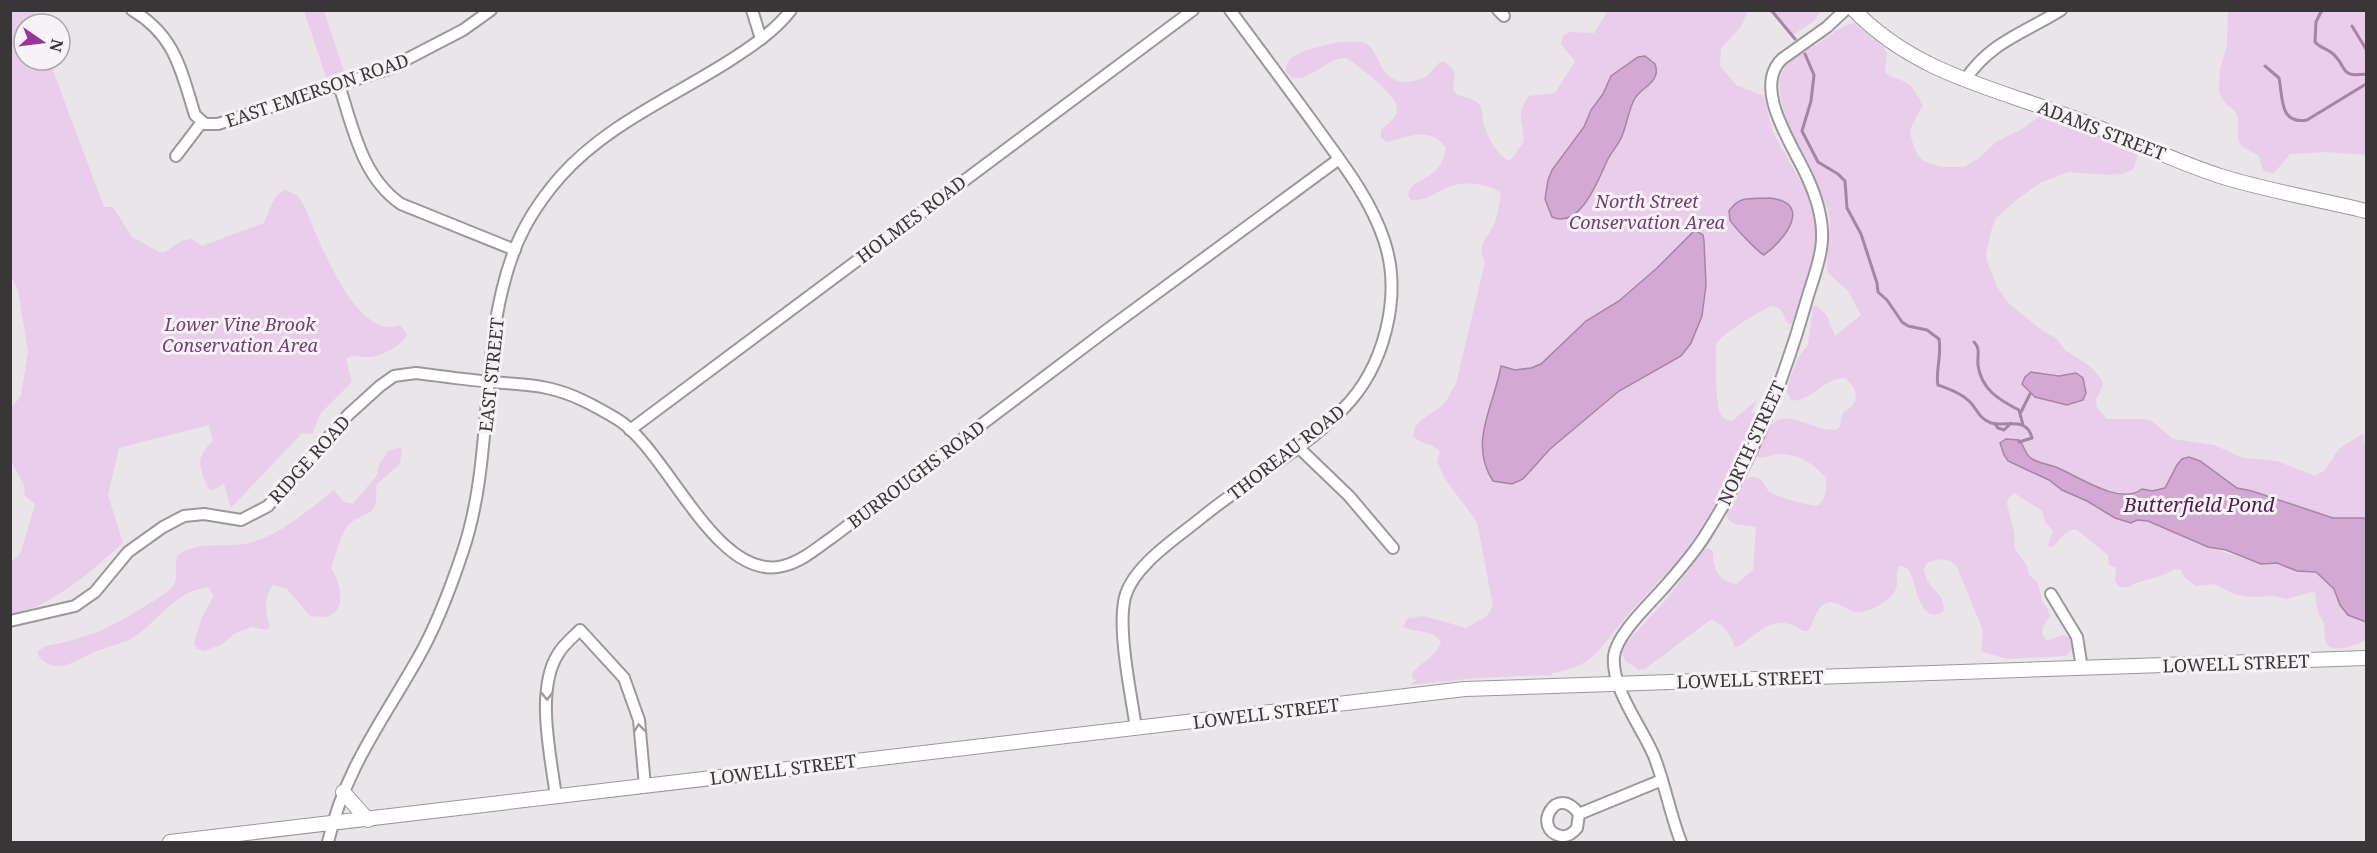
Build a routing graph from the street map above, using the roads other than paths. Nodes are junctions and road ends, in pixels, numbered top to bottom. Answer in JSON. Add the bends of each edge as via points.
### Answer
{"nodes":[{"id":1,"x":132,"y":10,"type":"edge"},
{"id":2,"x":491,"y":10,"type":"edge"},
{"id":3,"x":752,"y":10,"type":"edge"},
{"id":4,"x":791,"y":10,"type":"edge"},
{"id":5,"x":1193,"y":10,"type":"edge"},
{"id":6,"x":1230,"y":10,"type":"edge"},
{"id":7,"x":1845,"y":10,"type":"edge"},
{"id":8,"x":1854,"y":10,"type":"edge"},
{"id":9,"x":2061,"y":10,"type":"edge"},
{"id":10,"x":761,"y":39,"type":"junction"},
{"id":11,"x":1965,"y":80,"type":"junction"},
{"id":12,"x":339,"y":86,"type":"junction"},
{"id":13,"x":202,"y":122,"type":"junction"},
{"id":14,"x":176,"y":156,"type":"dead end"},
{"id":15,"x":1340,"y":159,"type":"junction"},
{"id":16,"x":2367,"y":211,"type":"edge"},
{"id":17,"x":514,"y":250,"type":"junction"},
{"id":18,"x":490,"y":382,"type":"junction"},
{"id":19,"x":630,"y":430,"type":"junction"},
{"id":20,"x":1298,"y":447,"type":"junction"},
{"id":21,"x":1393,"y":548,"type":"dead end"},
{"id":22,"x":2051,"y":594,"type":"dead end"},
{"id":23,"x":10,"y":621,"type":"edge"},
{"id":24,"x":2367,"y":658,"type":"edge"},
{"id":25,"x":2082,"y":668,"type":"junction"},
{"id":26,"x":1618,"y":684,"type":"junction"},
{"id":27,"x":1136,"y":728,"type":"junction"},
{"id":28,"x":1662,"y":780,"type":"junction"},
{"id":29,"x":645,"y":786,"type":"junction"},
{"id":30,"x":343,"y":792,"type":"junction"},
{"id":31,"x":556,"y":797,"type":"junction"},
{"id":32,"x":1579,"y":814,"type":"dead end"},
{"id":33,"x":368,"y":820,"type":"junction"},
{"id":34,"x":333,"y":824,"type":"junction"},
{"id":35,"x":170,"y":843,"type":"edge"},
{"id":36,"x":328,"y":843,"type":"edge"},
{"id":37,"x":1681,"y":843,"type":"edge"}],
"edges":[{"from":1,"to":13,"type":"street","name":"EAST EMERSON ROAD","via":[[158,29],[171,46],[195,115]]},
{"from":2,"to":12,"type":"street","name":"EAST EMERSON ROAD","via":[[414,57]]},
{"from":3,"to":10,"type":"street"},
{"from":4,"to":10,"type":"street","name":"EAST STREET"},
{"from":5,"to":19,"type":"street","name":"HOLMES ROAD"},
{"from":6,"to":15,"type":"street","name":"THOREAU ROAD"},
{"from":7,"to":26,"type":"street","name":"NORTH STREET","via":[[1782,59],[1771,78],[1776,112],[1811,186],[1823,233],[1818,264],[1786,367],[1762,428],[1715,519],[1688,559],[1617,645],[1614,664]]},
{"from":8,"to":11,"type":"main road","name":"ADAMS STREET","via":[[1904,52]]},
{"from":9,"to":11,"type":"street","via":[[1996,46]]},
{"from":10,"to":17,"type":"street","name":"EAST STREET","via":[[606,135],[561,176],[538,206]]},
{"from":11,"to":16,"type":"main road","name":"ADAMS STREET","via":[[2078,119],[2220,176]]},
{"from":12,"to":13,"type":"street","name":"EAST EMERSON ROAD","via":[[242,118],[213,125]]},
{"from":12,"to":17,"type":"street","via":[[367,165],[389,196]]},
{"from":13,"to":14,"type":"street","name":"EAST EMERSON ROAD"},
{"from":15,"to":19,"type":"street","name":"BURROUGHS ROAD","via":[[834,536],[804,557],[782,566],[758,567],[733,554]]},
{"from":15,"to":20,"type":"street","name":"THOREAU ROAD","via":[[1356,181],[1385,242],[1390,272],[1387,328],[1375,361],[1345,408]]},
{"from":17,"to":18,"type":"street","name":"EAST STREET","via":[[499,309]]},
{"from":18,"to":19,"type":"street","name":"BURROUGHS ROAD","via":[[568,394],[621,421]]},
{"from":18,"to":23,"type":"street","name":"RIDGE ROAD","via":[[416,373],[394,376],[348,415],[268,506],[241,520],[204,514],[184,516],[128,552],[95,591],[75,606]]},
{"from":18,"to":30,"type":"street","name":"EAST STREET","via":[[478,481],[464,549],[419,656]]},
{"from":20,"to":21,"type":"street","via":[[1349,496]]},
{"from":20,"to":27,"type":"street","name":"THOREAU ROAD","via":[[1211,511],[1136,574],[1125,596],[1122,618]]},
{"from":22,"to":25,"type":"street","via":[[2077,636]]},
{"from":24,"to":25,"type":"main road","name":"LOWELL STREET"},
{"from":25,"to":26,"type":"main road","name":"LOWELL STREET"},
{"from":26,"to":27,"type":"main road","name":"LOWELL STREET","via":[[1465,689]]},
{"from":26,"to":28,"type":"street","name":"NORTH STREET"},
{"from":27,"to":29,"type":"main road","name":"LOWELL STREET"},
{"from":28,"to":32,"type":"street"},
{"from":28,"to":37,"type":"street","name":"NORTH STREET"},
{"from":29,"to":31,"type":"main road","name":"LOWELL STREET"},
{"from":29,"to":31,"type":"street","one_way":true,"via":[[639,720],[624,678],[580,630],[557,654],[547,684],[547,725]]},
{"from":30,"to":33,"type":"main road"},
{"from":30,"to":34,"type":"street","name":"EAST STREET"},
{"from":31,"to":33,"type":"main road","name":"LOWELL STREET"},
{"from":33,"to":34,"type":"main road","name":"LOWELL STREET"},
{"from":34,"to":35,"type":"main road","name":"LOWELL STREET"},
{"from":34,"to":36,"type":"street","name":"EAST STREET"}]}
